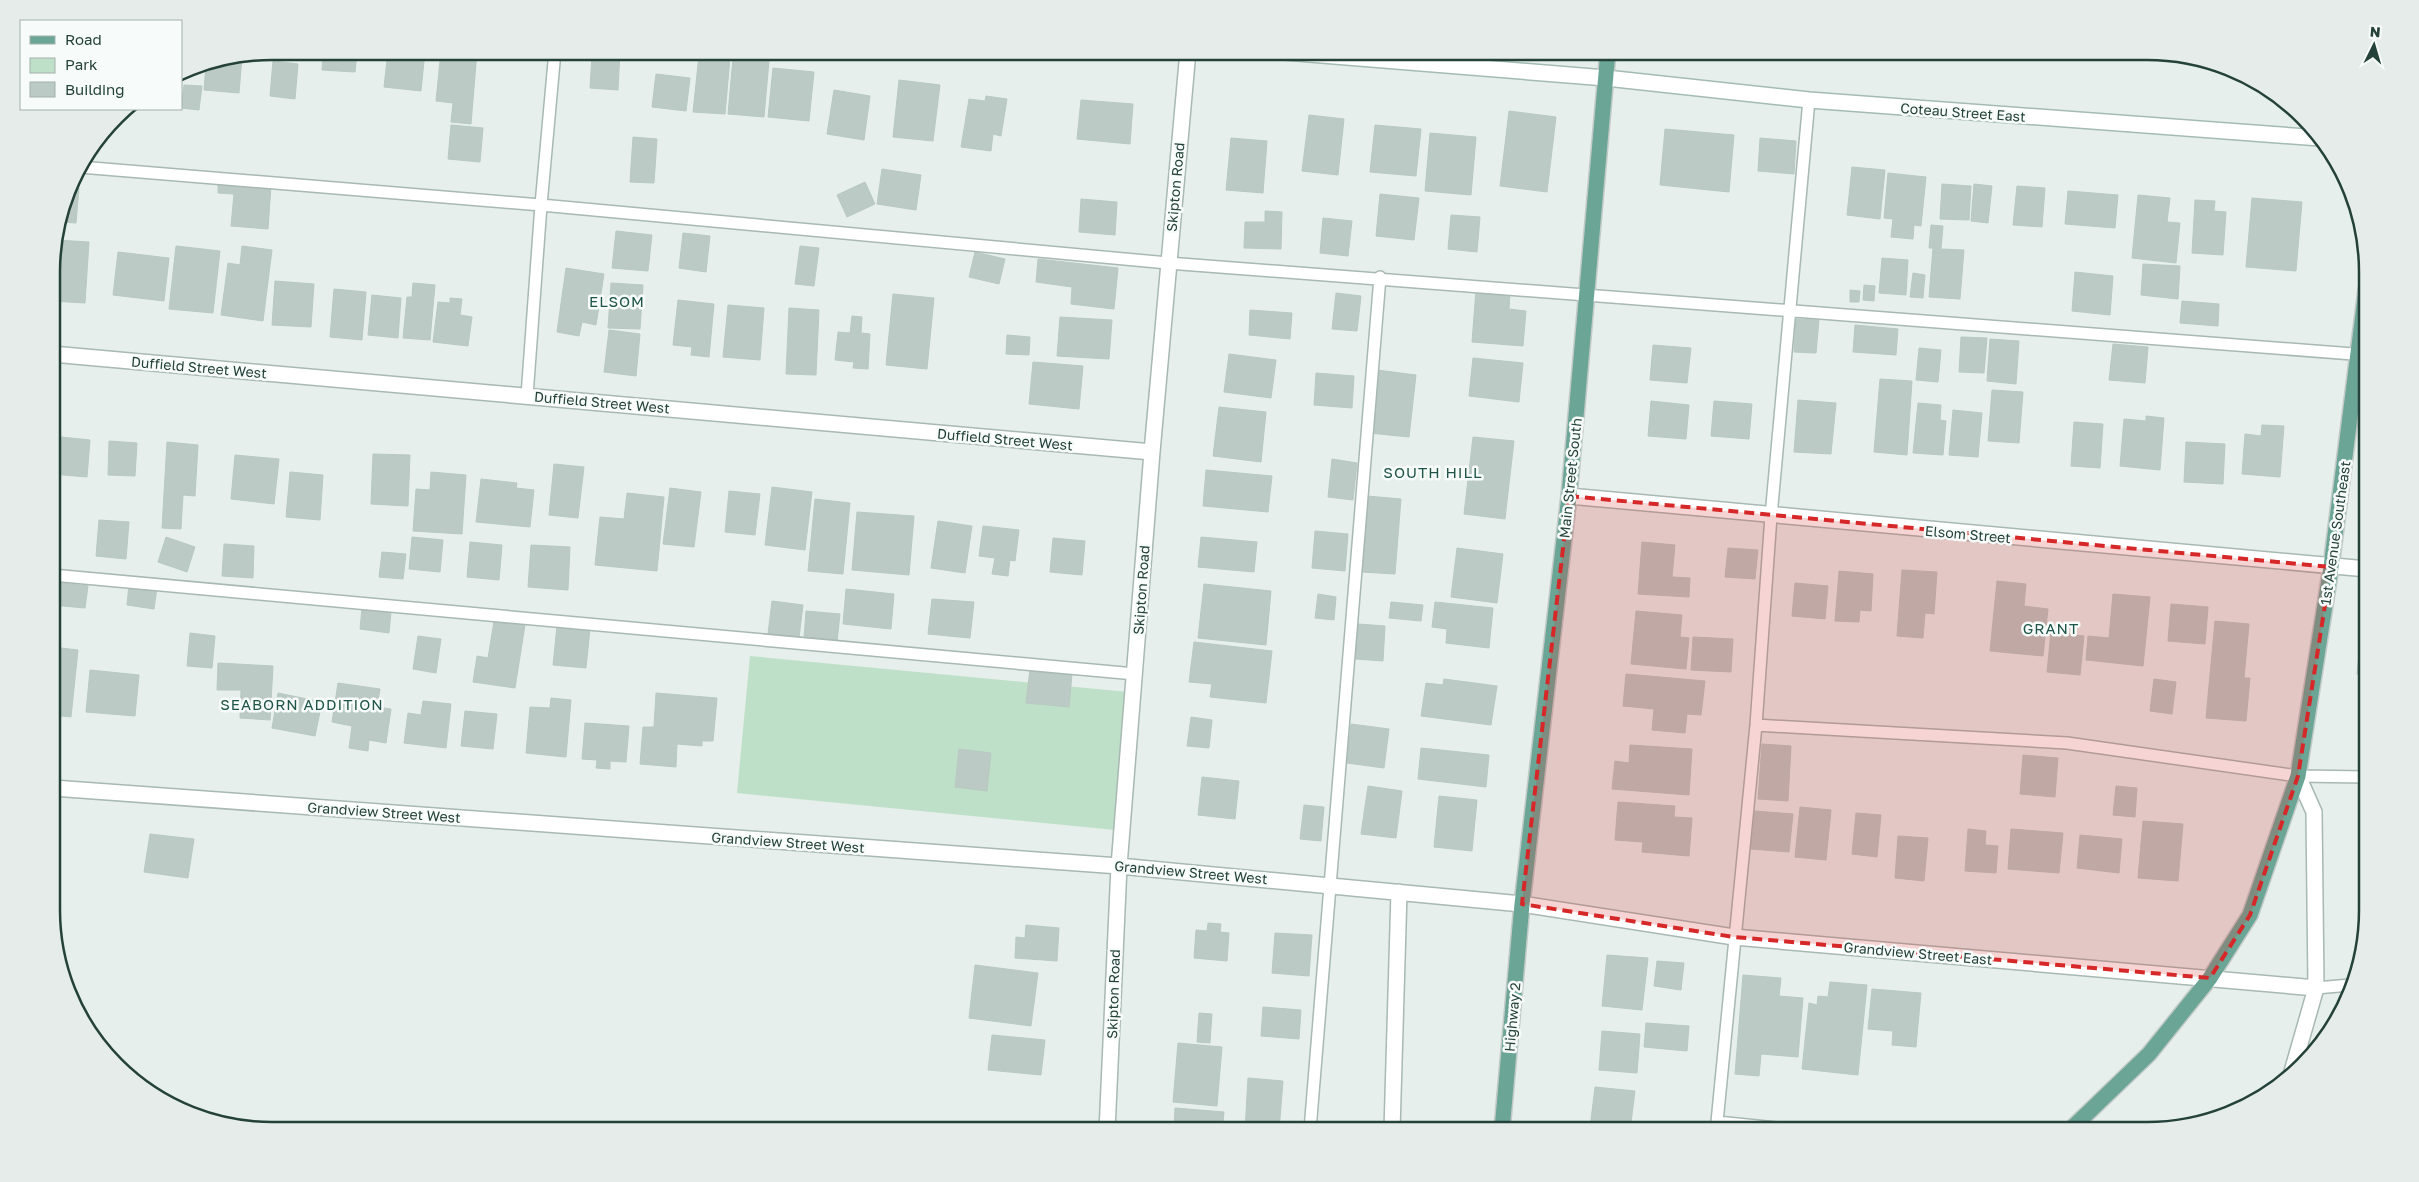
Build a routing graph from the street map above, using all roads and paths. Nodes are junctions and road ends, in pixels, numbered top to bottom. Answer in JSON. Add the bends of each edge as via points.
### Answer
{"nodes":[{"id":1,"x":554,"y":60,"type":"edge"},
{"id":2,"x":1187,"y":60,"type":"edge"},
{"id":3,"x":1413,"y":60,"type":"edge"},
{"id":4,"x":1607,"y":60,"type":"edge"},
{"id":5,"x":1606,"y":78,"type":"junction"},
{"id":6,"x":1809,"y":100,"type":"junction"},
{"id":7,"x":2310,"y":137,"type":"edge"},
{"id":8,"x":87,"y":168,"type":"edge"},
{"id":9,"x":541,"y":205,"type":"junction"},
{"id":10,"x":1168,"y":262,"type":"junction"},
{"id":11,"x":1380,"y":277,"type":"junction"},
{"id":12,"x":1588,"y":293,"type":"junction"},
{"id":13,"x":1789,"y":310,"type":"junction"},
{"id":14,"x":2359,"y":354,"type":"edge"},
{"id":15,"x":60,"y":355,"type":"edge"},
{"id":16,"x":2359,"y":375,"type":"edge"},
{"id":17,"x":527,"y":396,"type":"junction"},
{"id":18,"x":1152,"y":452,"type":"junction"},
{"id":19,"x":1569,"y":496,"type":"junction"},
{"id":20,"x":1771,"y":516,"type":"junction"},
{"id":21,"x":2331,"y":567,"type":"junction"},
{"id":22,"x":2359,"y":569,"type":"edge"},
{"id":23,"x":60,"y":576,"type":"edge"},
{"id":24,"x":1135,"y":674,"type":"junction"},
{"id":25,"x":1756,"y":725,"type":"junction"},
{"id":26,"x":2298,"y":776,"type":"junction"},
{"id":27,"x":2359,"y":777,"type":"edge"},
{"id":28,"x":60,"y":789,"type":"edge"},
{"id":29,"x":1119,"y":866,"type":"junction"},
{"id":30,"x":1329,"y":884,"type":"junction"},
{"id":31,"x":1399,"y":892,"type":"junction"},
{"id":32,"x":1522,"y":904,"type":"junction"},
{"id":33,"x":1734,"y":937,"type":"junction"},
{"id":34,"x":2210,"y":978,"type":"junction"},
{"id":35,"x":2345,"y":985,"type":"edge"},
{"id":36,"x":2316,"y":988,"type":"junction"},
{"id":37,"x":2295,"y":1062,"type":"edge"},
{"id":38,"x":1107,"y":1122,"type":"edge"},
{"id":39,"x":1311,"y":1122,"type":"edge"},
{"id":40,"x":1392,"y":1122,"type":"edge"},
{"id":41,"x":1503,"y":1122,"type":"edge"},
{"id":42,"x":1717,"y":1122,"type":"edge"},
{"id":43,"x":2078,"y":1122,"type":"edge"}],
"edges":[{"from":1,"to":9,"type":"lane"},
{"from":2,"to":10,"type":"street","name":"Skipton Road"},
{"from":3,"to":5,"type":"street","name":"Coteau Street East"},
{"from":4,"to":5,"type":"main road","name":"Main Street South"},
{"from":5,"to":6,"type":"street","name":"Coteau Street East"},
{"from":5,"to":12,"type":"main road","name":"Main Street South"},
{"from":6,"to":7,"type":"street","name":"Coteau Street East"},
{"from":6,"to":13,"type":"lane"},
{"from":8,"to":9,"type":"lane"},
{"from":9,"to":10,"type":"lane"},
{"from":9,"to":17,"type":"lane"},
{"from":10,"to":11,"type":"lane"},
{"from":10,"to":18,"type":"street","name":"Skipton Road"},
{"from":11,"to":12,"type":"lane"},
{"from":11,"to":30,"type":"lane"},
{"from":12,"to":13,"type":"lane"},
{"from":12,"to":19,"type":"main road","name":"Main Street South"},
{"from":13,"to":14,"type":"lane"},
{"from":13,"to":20,"type":"lane"},
{"from":15,"to":17,"type":"street","name":"Duffield Street West"},
{"from":16,"to":21,"type":"main road","name":"1st Avenue Southeast"},
{"from":17,"to":18,"type":"street","name":"Duffield Street West"},
{"from":18,"to":24,"type":"street","name":"Skipton Road"},
{"from":19,"to":20,"type":"street","name":"Elsom Street"},
{"from":19,"to":32,"type":"main road","name":"Main Street South"},
{"from":20,"to":21,"type":"street","name":"Elsom Street"},
{"from":20,"to":25,"type":"lane"},
{"from":21,"to":22,"type":"street","name":"Elsom Street"},
{"from":21,"to":26,"type":"main road","name":"1st Avenue Southeast"},
{"from":23,"to":24,"type":"lane"},
{"from":24,"to":29,"type":"street","name":"Skipton Road"},
{"from":25,"to":26,"type":"lane","via":[[2067,743]]},
{"from":25,"to":33,"type":"lane"},
{"from":26,"to":27,"type":"lane"},
{"from":26,"to":34,"type":"main road","name":"1st Avenue Southeast","via":[[2250,915]]},
{"from":26,"to":36,"type":"street","via":[[2314,812]]},
{"from":28,"to":29,"type":"street","name":"Grandview Street West"},
{"from":29,"to":30,"type":"street","name":"Grandview Street West"},
{"from":29,"to":38,"type":"street","name":"Skipton Road"},
{"from":30,"to":31,"type":"street","name":"Grandview Street West"},
{"from":30,"to":39,"type":"lane"},
{"from":31,"to":32,"type":"street","name":"Grandview Street West"},
{"from":31,"to":40,"type":"street"},
{"from":32,"to":33,"type":"street","name":"Grandview Street East"},
{"from":32,"to":41,"type":"main road","name":"Highway 2"},
{"from":33,"to":34,"type":"street","name":"Grandview Street East"},
{"from":33,"to":42,"type":"lane"},
{"from":34,"to":36,"type":"street","name":"Grandview Street East"},
{"from":34,"to":43,"type":"main road","name":"1st Avenue Southeast","via":[[2150,1054]]},
{"from":35,"to":36,"type":"lane"},
{"from":36,"to":37,"type":"street"}]}
